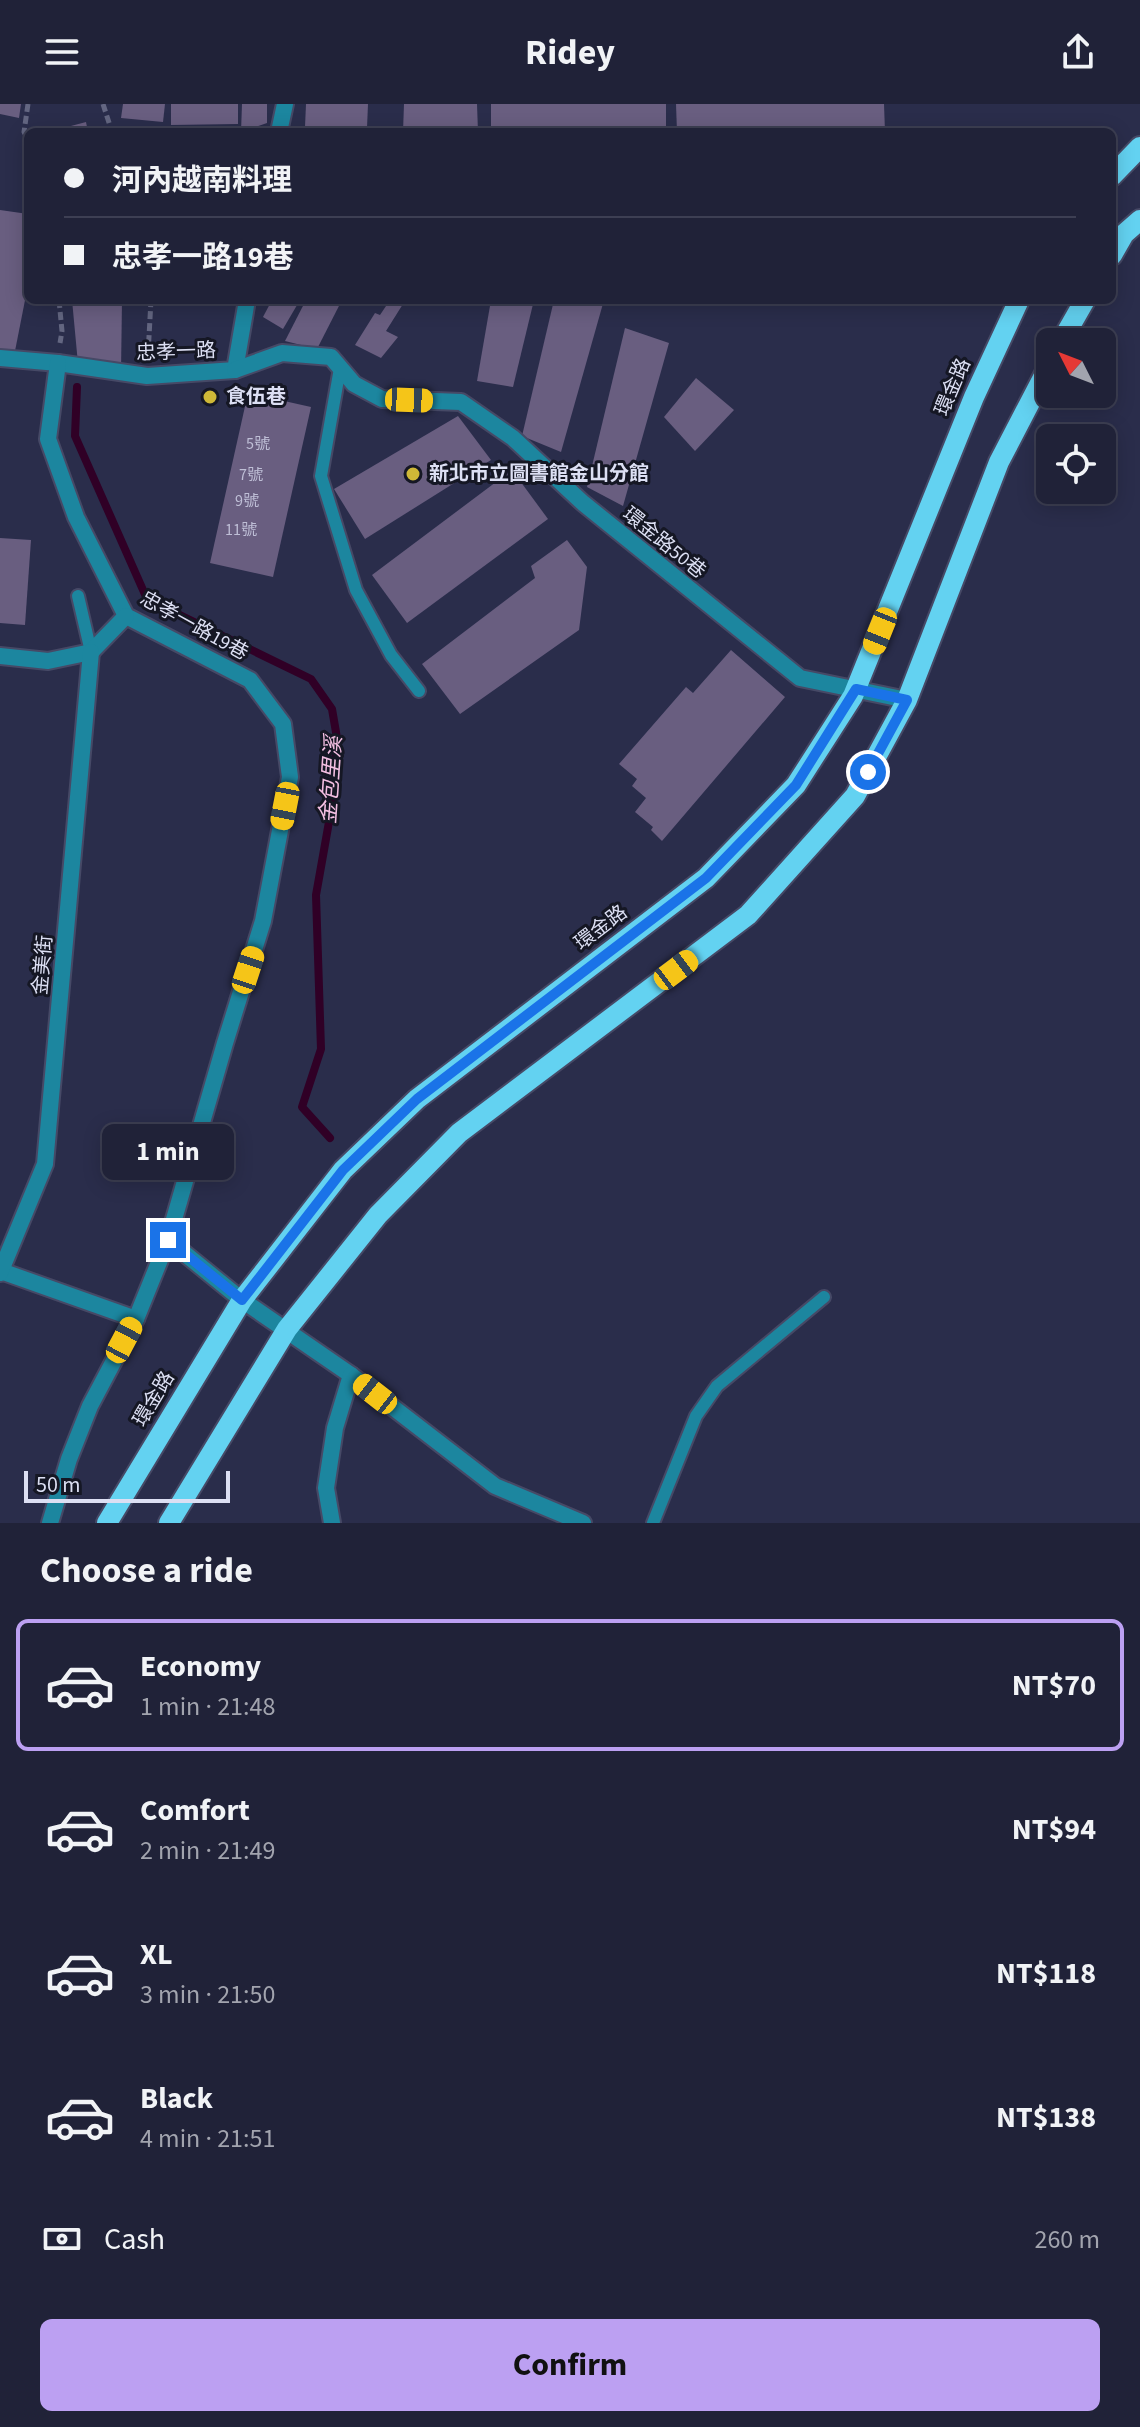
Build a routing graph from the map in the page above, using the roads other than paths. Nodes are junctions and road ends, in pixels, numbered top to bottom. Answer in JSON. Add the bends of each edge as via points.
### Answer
{"nodes":[{"id":1,"x":285,"y":104,"type":"edge"},
{"id":2,"x":280,"y":128,"type":"edge"},
{"id":3,"x":1140,"y":147,"type":"edge"},
{"id":4,"x":1116,"y":172,"type":"edge"},
{"id":5,"x":1140,"y":220,"type":"edge"},
{"id":6,"x":1116,"y":248,"type":"edge"},
{"id":7,"x":246,"y":304,"type":"edge"},
{"id":8,"x":1017,"y":304,"type":"edge"},
{"id":9,"x":1083,"y":304,"type":"edge"},
{"id":10,"x":1069,"y":328,"type":"edge"},
{"id":11,"x":0,"y":358,"type":"edge"},
{"id":12,"x":58,"y":363,"type":"junction"},
{"id":13,"x":340,"y":368,"type":"junction"},
{"id":14,"x":235,"y":370,"type":"junction"},
{"id":15,"x":1036,"y":391,"type":"edge"},
{"id":16,"x":78,"y":596,"type":"dead end"},
{"id":17,"x":126,"y":616,"type":"junction"},
{"id":18,"x":91,"y":652,"type":"junction"},
{"id":19,"x":0,"y":656,"type":"edge"},
{"id":20,"x":856,"y":689,"type":"junction"},
{"id":21,"x":419,"y":691,"type":"dead end"},
{"id":22,"x":907,"y":700,"type":"junction"},
{"id":23,"x":168,"y":1240,"type":"junction"},
{"id":24,"x":1,"y":1272,"type":"edge"},
{"id":25,"x":824,"y":1297,"type":"dead end"},
{"id":26,"x":242,"y":1300,"type":"junction"},
{"id":27,"x":136,"y":1319,"type":"junction"},
{"id":28,"x":287,"y":1329,"type":"junction"},
{"id":29,"x":351,"y":1375,"type":"junction"},
{"id":30,"x":50,"y":1523,"type":"edge"},
{"id":31,"x":107,"y":1523,"type":"edge"},
{"id":32,"x":169,"y":1523,"type":"edge"},
{"id":33,"x":332,"y":1523,"type":"edge"},
{"id":34,"x":583,"y":1523,"type":"edge"},
{"id":35,"x":653,"y":1523,"type":"edge"}],
"edges":[{"from":1,"to":2,"type":"street"},
{"from":3,"to":4,"type":"main road"},
{"from":5,"to":6,"type":"main road"},
{"from":7,"to":14,"type":"street","name":"忠孝一路"},
{"from":8,"to":20,"type":"main road","name":"環金路"},
{"from":9,"to":10,"type":"main road"},
{"from":11,"to":12,"type":"street","name":"忠孝一路"},
{"from":12,"to":14,"type":"street","name":"忠孝一路","via":[[147,376]]},
{"from":12,"to":17,"type":"street","name":"忠孝一路19巷","via":[[48,439],[76,517]]},
{"from":13,"to":14,"type":"street","name":"環金路50巷","via":[[331,357],[282,353]]},
{"from":13,"to":20,"type":"street","name":"環金路50巷","via":[[354,384],[382,399],[461,402],[513,438],[583,503],[800,678]]},
{"from":13,"to":21,"type":"lane","via":[[321,476],[356,590],[391,655]]},
{"from":15,"to":22,"type":"main road","via":[[999,462]]},
{"from":16,"to":18,"type":"lane"},
{"from":17,"to":18,"type":"street"},
{"from":17,"to":23,"type":"street","name":"忠孝一路19巷","via":[[250,680],[283,724],[290,777],[263,921]]},
{"from":18,"to":19,"type":"street","via":[[48,661]]},
{"from":18,"to":24,"type":"street","name":"金美街","via":[[45,1164]]},
{"from":20,"to":22,"type":"street","name":"環金路50巷"},
{"from":20,"to":26,"type":"main road","name":"環金路","via":[[796,785],[706,878],[417,1099],[343,1170]]},
{"from":22,"to":28,"type":"main road","via":[[855,796],[748,915],[459,1133],[378,1215]]},
{"from":23,"to":26,"type":"street"},
{"from":23,"to":27,"type":"street","name":"忠孝一路19巷"},
{"from":24,"to":27,"type":"street"},
{"from":25,"to":35,"type":"lane","via":[[717,1386],[696,1416]]},
{"from":26,"to":28,"type":"street"},
{"from":26,"to":31,"type":"main road","name":"環金路"},
{"from":27,"to":30,"type":"street","name":"忠孝一路19巷","via":[[90,1406]]},
{"from":28,"to":29,"type":"street"},
{"from":28,"to":32,"type":"main road"},
{"from":29,"to":33,"type":"street","via":[[335,1428],[326,1488]]},
{"from":29,"to":34,"type":"street","via":[[495,1486]]}]}
